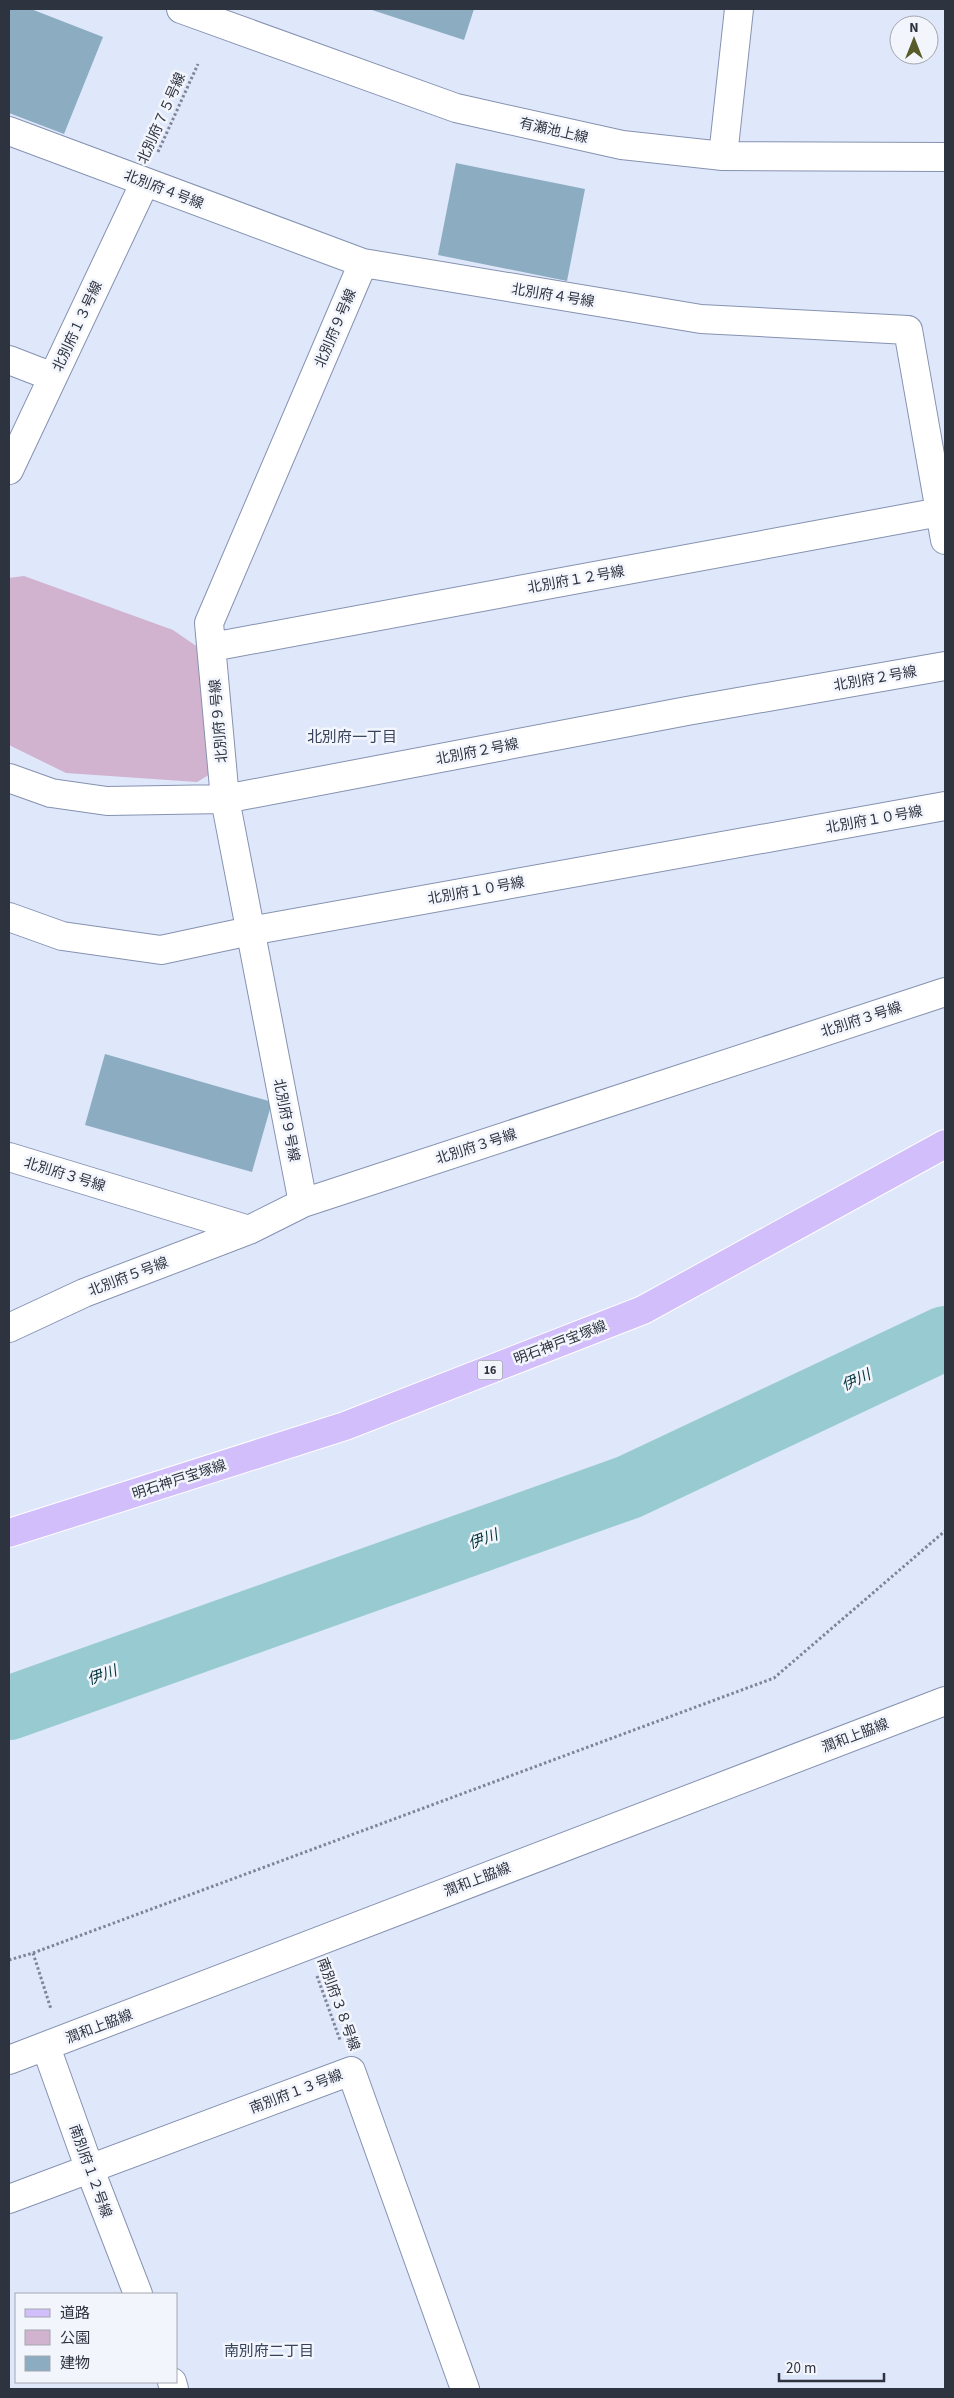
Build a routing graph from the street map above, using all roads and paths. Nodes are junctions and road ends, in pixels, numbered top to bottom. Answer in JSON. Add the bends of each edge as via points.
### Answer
{"nodes":[{"id":1,"x":181,"y":9,"type":"edge"},
{"id":2,"x":739,"y":9,"type":"edge"},
{"id":3,"x":198,"y":64,"type":"dead end"},
{"id":4,"x":9,"y":130,"type":"edge"},
{"id":5,"x":723,"y":156,"type":"junction"},
{"id":6,"x":945,"y":157,"type":"edge"},
{"id":7,"x":144,"y":182,"type":"junction"},
{"id":8,"x":363,"y":263,"type":"junction"},
{"id":9,"x":9,"y":360,"type":"edge"},
{"id":10,"x":53,"y":377,"type":"junction"},
{"id":11,"x":9,"y":470,"type":"edge"},
{"id":12,"x":940,"y":512,"type":"junction"},
{"id":13,"x":945,"y":540,"type":"edge"},
{"id":14,"x":212,"y":647,"type":"junction"},
{"id":15,"x":945,"y":666,"type":"edge"},
{"id":16,"x":9,"y":778,"type":"edge"},
{"id":17,"x":225,"y":799,"type":"junction"},
{"id":18,"x":945,"y":806,"type":"edge"},
{"id":19,"x":9,"y":917,"type":"edge"},
{"id":20,"x":250,"y":931,"type":"junction"},
{"id":21,"x":945,"y":992,"type":"edge"},
{"id":22,"x":945,"y":1144,"type":"edge"},
{"id":23,"x":9,"y":1157,"type":"edge"},
{"id":24,"x":303,"y":1203,"type":"junction"},
{"id":25,"x":249,"y":1230,"type":"junction"},
{"id":26,"x":9,"y":1328,"type":"edge"},
{"id":27,"x":945,"y":1531,"type":"edge"},
{"id":28,"x":9,"y":1533,"type":"edge"},
{"id":29,"x":945,"y":1700,"type":"edge"},
{"id":30,"x":306,"y":1944,"type":"junction"},
{"id":31,"x":32,"y":1953,"type":"junction"},
{"id":32,"x":9,"y":1960,"type":"edge"},
{"id":33,"x":54,"y":2044,"type":"junction"},
{"id":34,"x":9,"y":2060,"type":"edge"},
{"id":35,"x":351,"y":2070,"type":"junction"},
{"id":36,"x":90,"y":2170,"type":"junction"},
{"id":37,"x":9,"y":2199,"type":"edge"},
{"id":38,"x":138,"y":2293,"type":"edge"},
{"id":39,"x":465,"y":2389,"type":"edge"}],
"edges":[{"from":1,"to":5,"type":"street","name":"有瀬池上線","via":[[456,108],[622,145]]},
{"from":2,"to":5,"type":"street"},
{"from":3,"to":7,"type":"path","name":"北別府７５号線"},
{"from":4,"to":7,"type":"street","name":"北別府４号線"},
{"from":5,"to":6,"type":"street","name":"有瀬池上線"},
{"from":7,"to":8,"type":"street","name":"北別府４号線"},
{"from":7,"to":10,"type":"street","name":"北別府１３号線"},
{"from":8,"to":12,"type":"street","name":"北別府４号線","via":[[701,319],[908,330]]},
{"from":8,"to":14,"type":"street","name":"北別府９号線","via":[[209,623]]},
{"from":9,"to":10,"type":"street"},
{"from":10,"to":11,"type":"street","name":"北別府１３号線"},
{"from":12,"to":13,"type":"street","name":"北別府４号線"},
{"from":12,"to":14,"type":"street","name":"北別府１２号線"},
{"from":14,"to":17,"type":"street","name":"北別府９号線"},
{"from":15,"to":17,"type":"street","name":"北別府２号線","via":[[687,711]]},
{"from":16,"to":17,"type":"street","name":"北別府２号線","via":[[51,793],[107,802]]},
{"from":17,"to":20,"type":"street","name":"北別府９号線"},
{"from":18,"to":20,"type":"street","name":"北別府１０号線"},
{"from":19,"to":20,"type":"street","name":"北別府１０号線","via":[[62,936],[161,950]]},
{"from":20,"to":24,"type":"street","name":"北別府９号線"},
{"from":21,"to":24,"type":"street","name":"北別府３号線"},
{"from":22,"to":28,"type":"main road","name":"明石神戸宝塚線","number":"16","via":[[643,1310],[345,1426]]},
{"from":23,"to":25,"type":"street","name":"北別府３号線"},
{"from":24,"to":25,"type":"street","name":"北別府３号線"},
{"from":25,"to":26,"type":"street","name":"北別府５号線","via":[[84,1293]]},
{"from":27,"to":31,"type":"path","via":[[774,1678]]},
{"from":29,"to":30,"type":"street","name":"潤和上脇線"},
{"from":30,"to":33,"type":"street","name":"潤和上脇線"},
{"from":30,"to":35,"type":"path","name":"南別府３８号線"},
{"from":31,"to":32,"type":"path"},
{"from":31,"to":33,"type":"path"},
{"from":33,"to":34,"type":"street","name":"潤和上脇線"},
{"from":33,"to":36,"type":"street","name":"南別府１２号線"},
{"from":35,"to":36,"type":"street","name":"南別府１３号線"},
{"from":35,"to":39,"type":"street","name":"南別府１３号線"},
{"from":36,"to":37,"type":"street","name":"南別府１３号線"},
{"from":36,"to":38,"type":"street","name":"南別府１２号線"}]}
